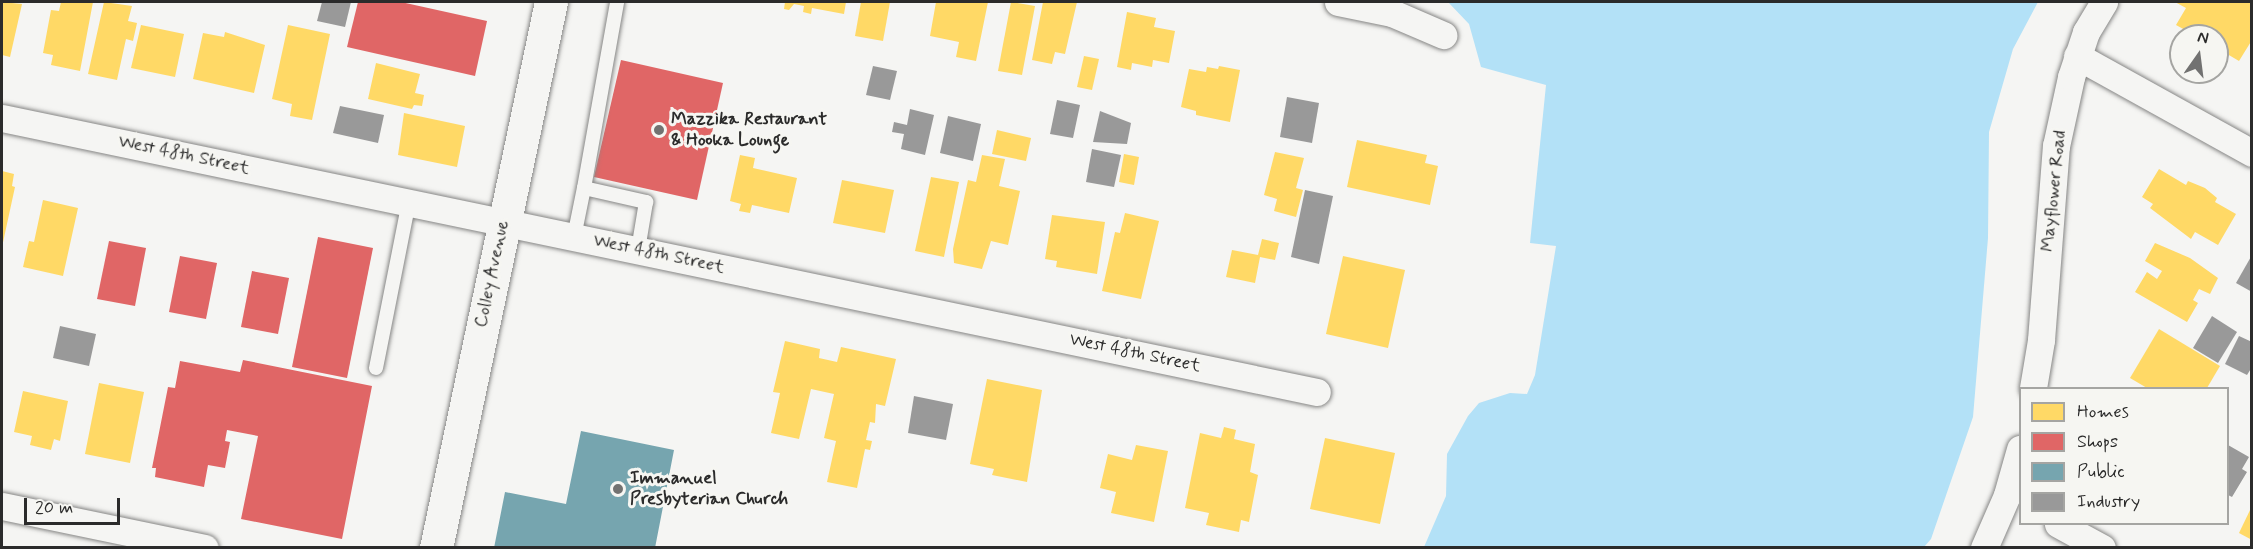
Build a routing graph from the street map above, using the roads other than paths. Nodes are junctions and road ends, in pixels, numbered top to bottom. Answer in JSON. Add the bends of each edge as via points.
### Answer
{"nodes":[{"id":1,"x":551,"y":2,"type":"edge"},
{"id":2,"x":617,"y":2,"type":"edge"},
{"id":3,"x":1338,"y":2,"type":"edge"},
{"id":4,"x":2104,"y":2,"type":"edge"},
{"id":5,"x":1443,"y":35,"type":"dead end"},
{"id":6,"x":2078,"y":56,"type":"junction"},
{"id":7,"x":2,"y":118,"type":"edge"},
{"id":8,"x":2252,"y":153,"type":"edge"},
{"id":9,"x":584,"y":188,"type":"junction"},
{"id":10,"x":409,"y":202,"type":"junction"},
{"id":11,"x":503,"y":221,"type":"junction"},
{"id":12,"x":574,"y":237,"type":"junction"},
{"id":13,"x":638,"y":250,"type":"junction"},
{"id":14,"x":376,"y":368,"type":"dead end"},
{"id":15,"x":2033,"y":387,"type":"edge"},
{"id":16,"x":1317,"y":392,"type":"dead end"},
{"id":17,"x":2019,"y":457,"type":"edge"},
{"id":18,"x":2014,"y":499,"type":"edge"},
{"id":19,"x":2,"y":507,"type":"edge"},
{"id":20,"x":2060,"y":525,"type":"edge"},
{"id":21,"x":205,"y":548,"type":"edge"},
{"id":22,"x":436,"y":548,"type":"edge"},
{"id":23,"x":1984,"y":548,"type":"edge"},
{"id":24,"x":2102,"y":548,"type":"edge"}],
"edges":[{"from":1,"to":11,"type":"main road","name":"Colley Avenue"},
{"from":2,"to":9,"type":"lane"},
{"from":3,"to":5,"type":"street","via":[[1392,13]]},
{"from":4,"to":6,"type":"street","name":"Mayflower Road"},
{"from":6,"to":8,"type":"street"},
{"from":6,"to":15,"type":"street","name":"Mayflower Road","via":[[2056,146],[2041,340]]},
{"from":7,"to":10,"type":"street","name":"West 48th Street"},
{"from":9,"to":12,"type":"lane"},
{"from":9,"to":13,"type":"lane","via":[[646,202]]},
{"from":10,"to":11,"type":"street","name":"West 48th Street"},
{"from":10,"to":14,"type":"lane"},
{"from":11,"to":12,"type":"street","name":"West 48th Street"},
{"from":11,"to":22,"type":"main road","name":"Colley Avenue"},
{"from":12,"to":13,"type":"street","name":"West 48th Street"},
{"from":13,"to":16,"type":"street","name":"West 48th Street"},
{"from":17,"to":18,"type":"street"},
{"from":18,"to":23,"type":"street"},
{"from":19,"to":21,"type":"street"},
{"from":20,"to":24,"type":"street"}]}
